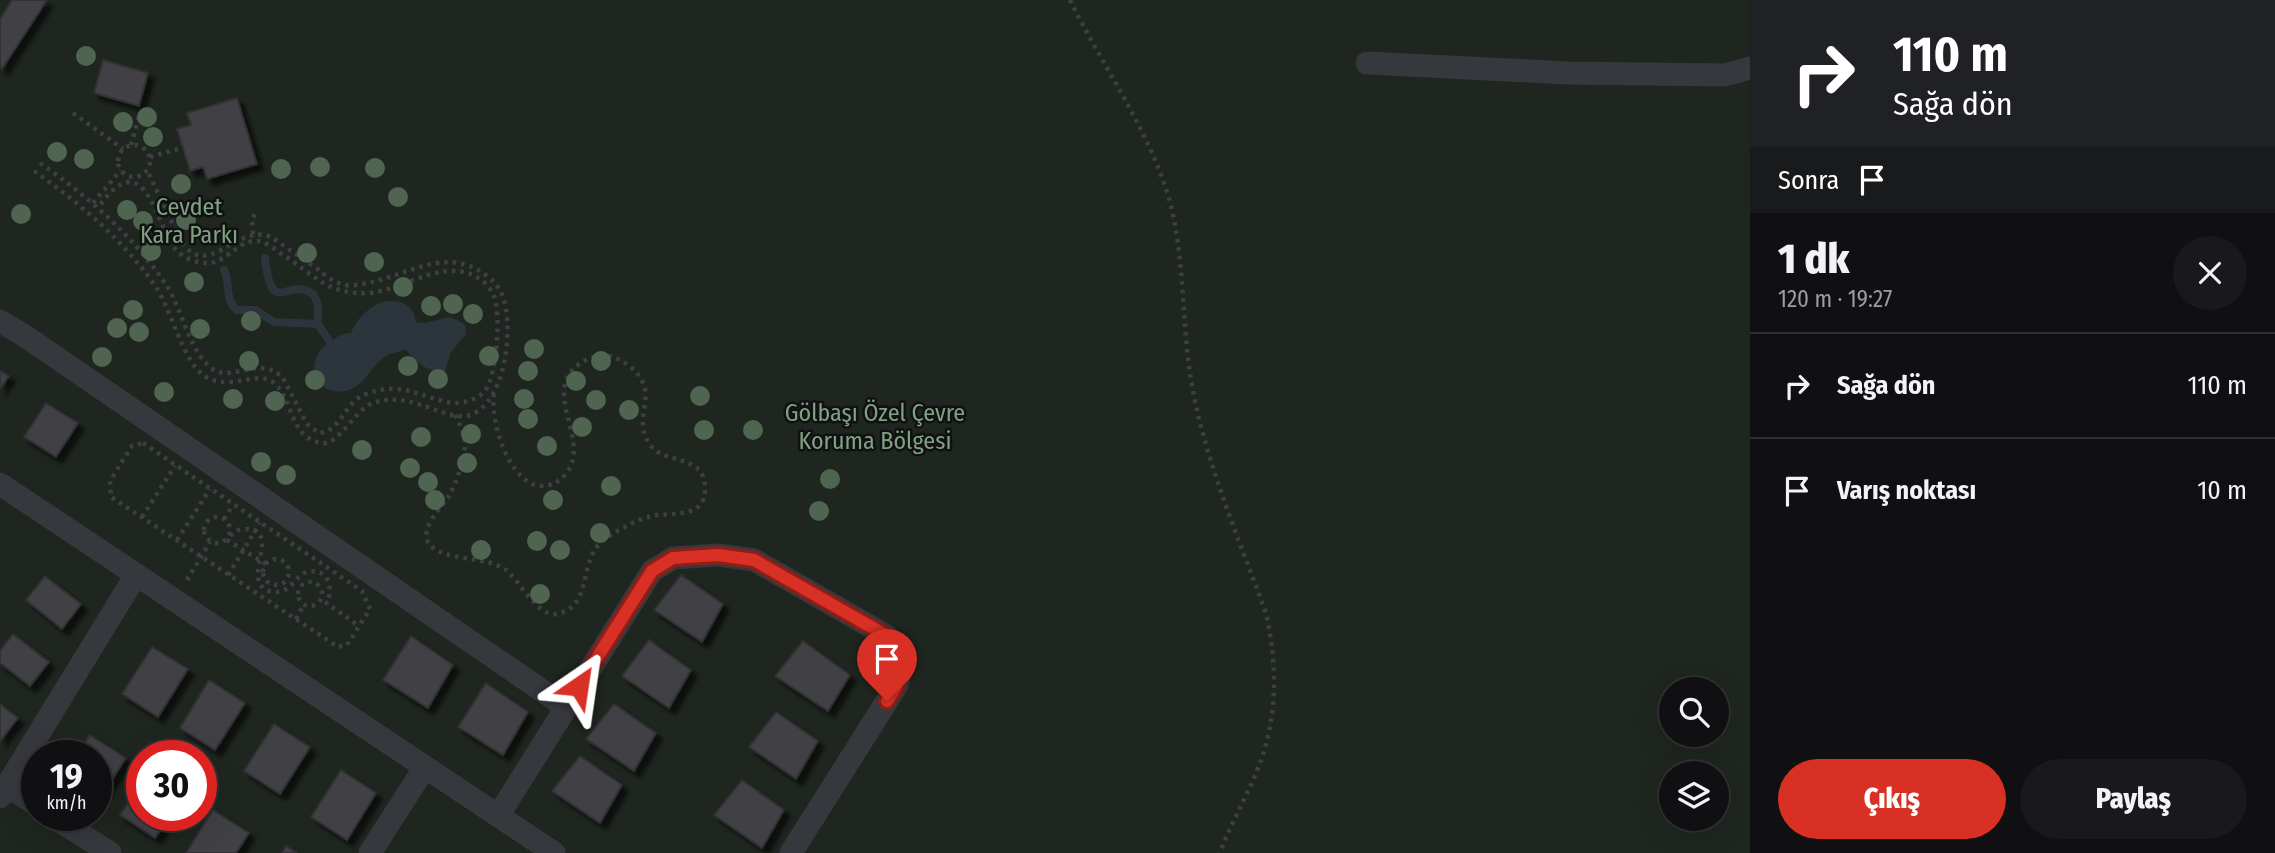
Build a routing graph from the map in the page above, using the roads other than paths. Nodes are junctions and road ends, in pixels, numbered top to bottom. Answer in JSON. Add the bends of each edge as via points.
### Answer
{"nodes":[{"id":1,"x":1367,"y":64,"type":"dead end"},
{"id":2,"x":1750,"y":68,"type":"edge"},
{"id":3,"x":0,"y":321,"type":"edge"},
{"id":4,"x":0,"y":484,"type":"edge"},
{"id":5,"x":136,"y":575,"type":"junction"},
{"id":6,"x":566,"y":707,"type":"junction"},
{"id":7,"x":425,"y":767,"type":"junction"},
{"id":8,"x":3,"y":791,"type":"edge"},
{"id":9,"x":21,"y":798,"type":"edge"},
{"id":10,"x":498,"y":816,"type":"junction"},
{"id":11,"x":76,"y":831,"type":"edge"},
{"id":12,"x":110,"y":853,"type":"edge"},
{"id":13,"x":370,"y":853,"type":"edge"},
{"id":14,"x":554,"y":853,"type":"edge"},
{"id":15,"x":791,"y":853,"type":"edge"}],
"edges":[{"from":1,"to":2,"type":"street","via":[[1724,75]]},
{"from":3,"to":6,"type":"street"},
{"from":4,"to":5,"type":"street"},
{"from":5,"to":7,"type":"street"},
{"from":5,"to":8,"type":"street"},
{"from":6,"to":10,"type":"street"},
{"from":6,"to":15,"type":"street","via":[[652,571],[673,558],[718,555],[754,560],[887,636],[903,657],[897,685]]},
{"from":7,"to":10,"type":"street"},
{"from":7,"to":13,"type":"street"},
{"from":8,"to":9,"type":"street"},
{"from":10,"to":14,"type":"street"},
{"from":11,"to":12,"type":"street"}]}
